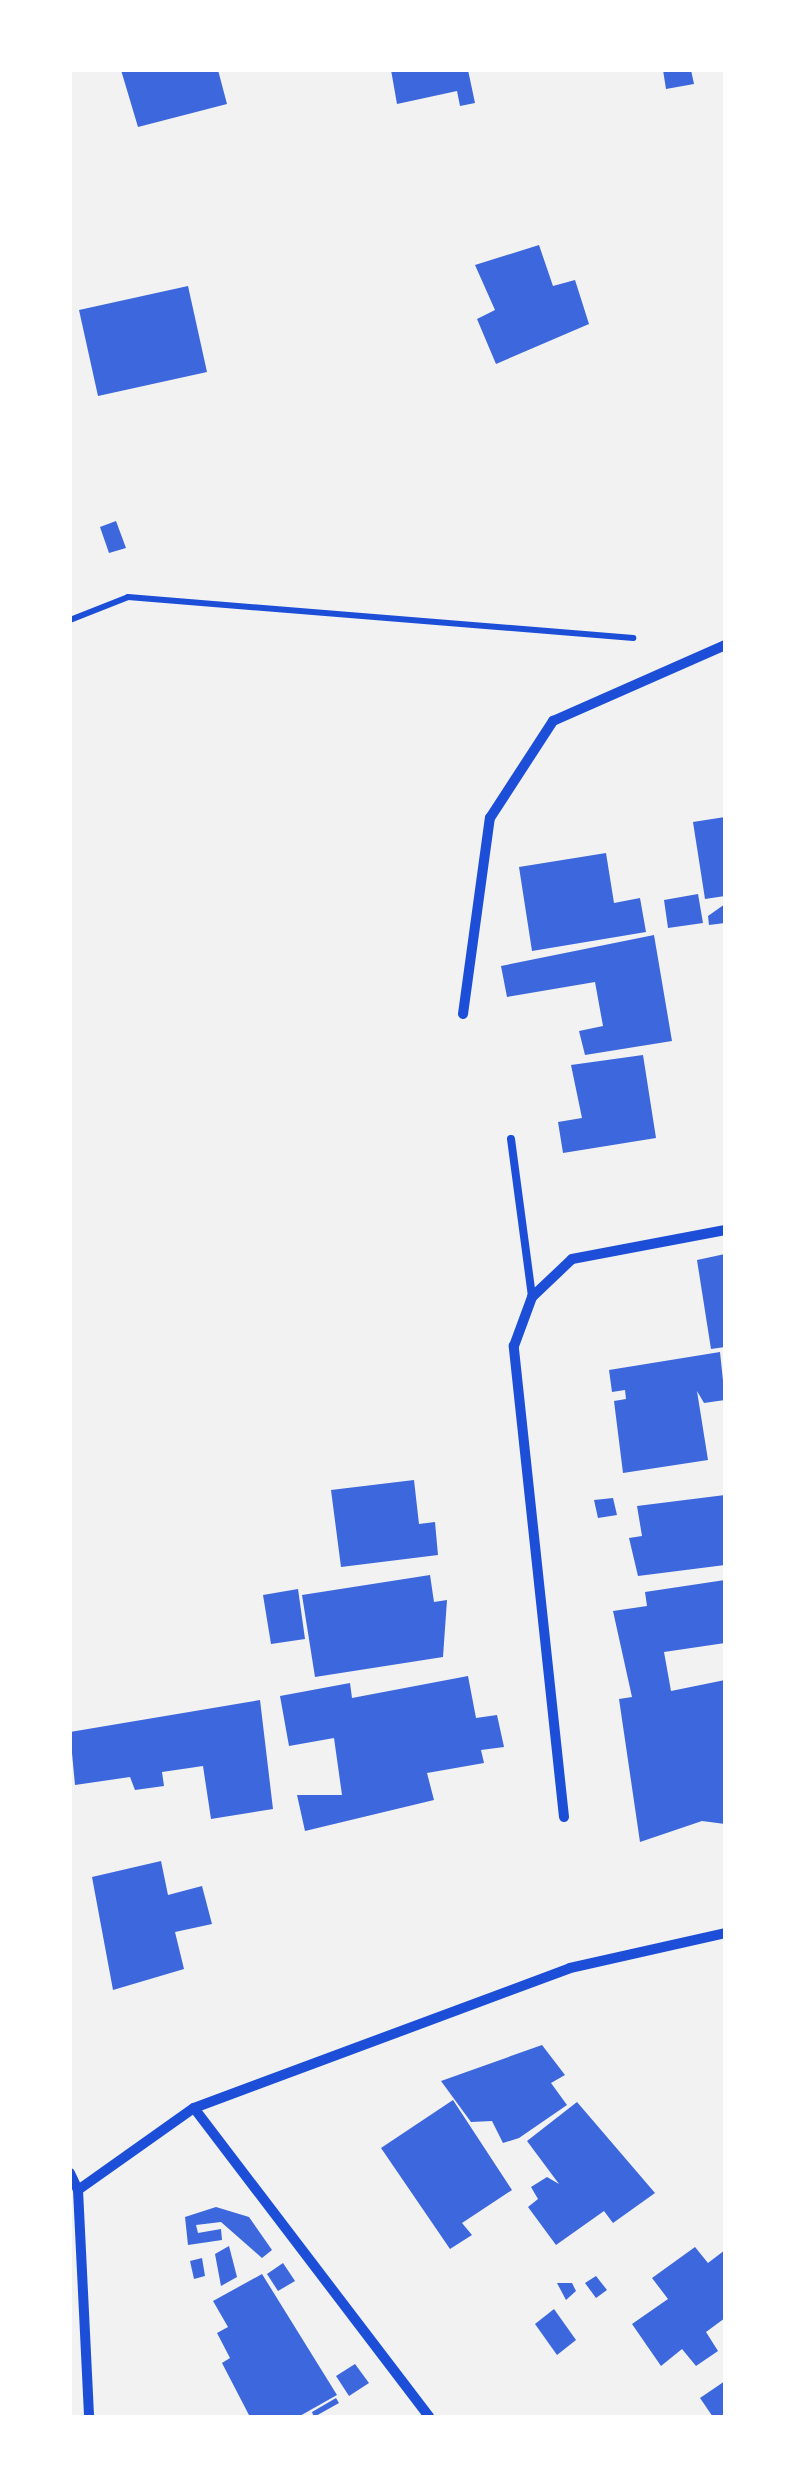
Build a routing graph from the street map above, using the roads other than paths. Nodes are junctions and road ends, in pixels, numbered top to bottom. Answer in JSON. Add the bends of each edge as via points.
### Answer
{"nodes":[{"id":1,"x":725,"y":645,"type":"edge"},
{"id":2,"x":463,"y":1014,"type":"dead end"},
{"id":3,"x":511,"y":1139,"type":"dead end"},
{"id":4,"x":725,"y":1230,"type":"edge"},
{"id":5,"x":532,"y":1296,"type":"junction"},
{"id":6,"x":564,"y":1817,"type":"dead end"},
{"id":7,"x":725,"y":1933,"type":"edge"},
{"id":8,"x":194,"y":2108,"type":"junction"},
{"id":9,"x":70,"y":2174,"type":"edge"},
{"id":10,"x":78,"y":2190,"type":"junction"},
{"id":11,"x":90,"y":2417,"type":"edge"},
{"id":12,"x":428,"y":2417,"type":"edge"}],
"edges":[{"from":1,"to":2,"type":"street","via":[[553,721],[490,818]]},
{"from":3,"to":5,"type":"lane"},
{"from":4,"to":5,"type":"street","via":[[572,1258]]},
{"from":5,"to":6,"type":"street","via":[[514,1346]]},
{"from":7,"to":8,"type":"street","via":[[570,1968]]},
{"from":8,"to":10,"type":"street"},
{"from":8,"to":12,"type":"street"},
{"from":9,"to":10,"type":"street"},
{"from":10,"to":11,"type":"street"}]}
